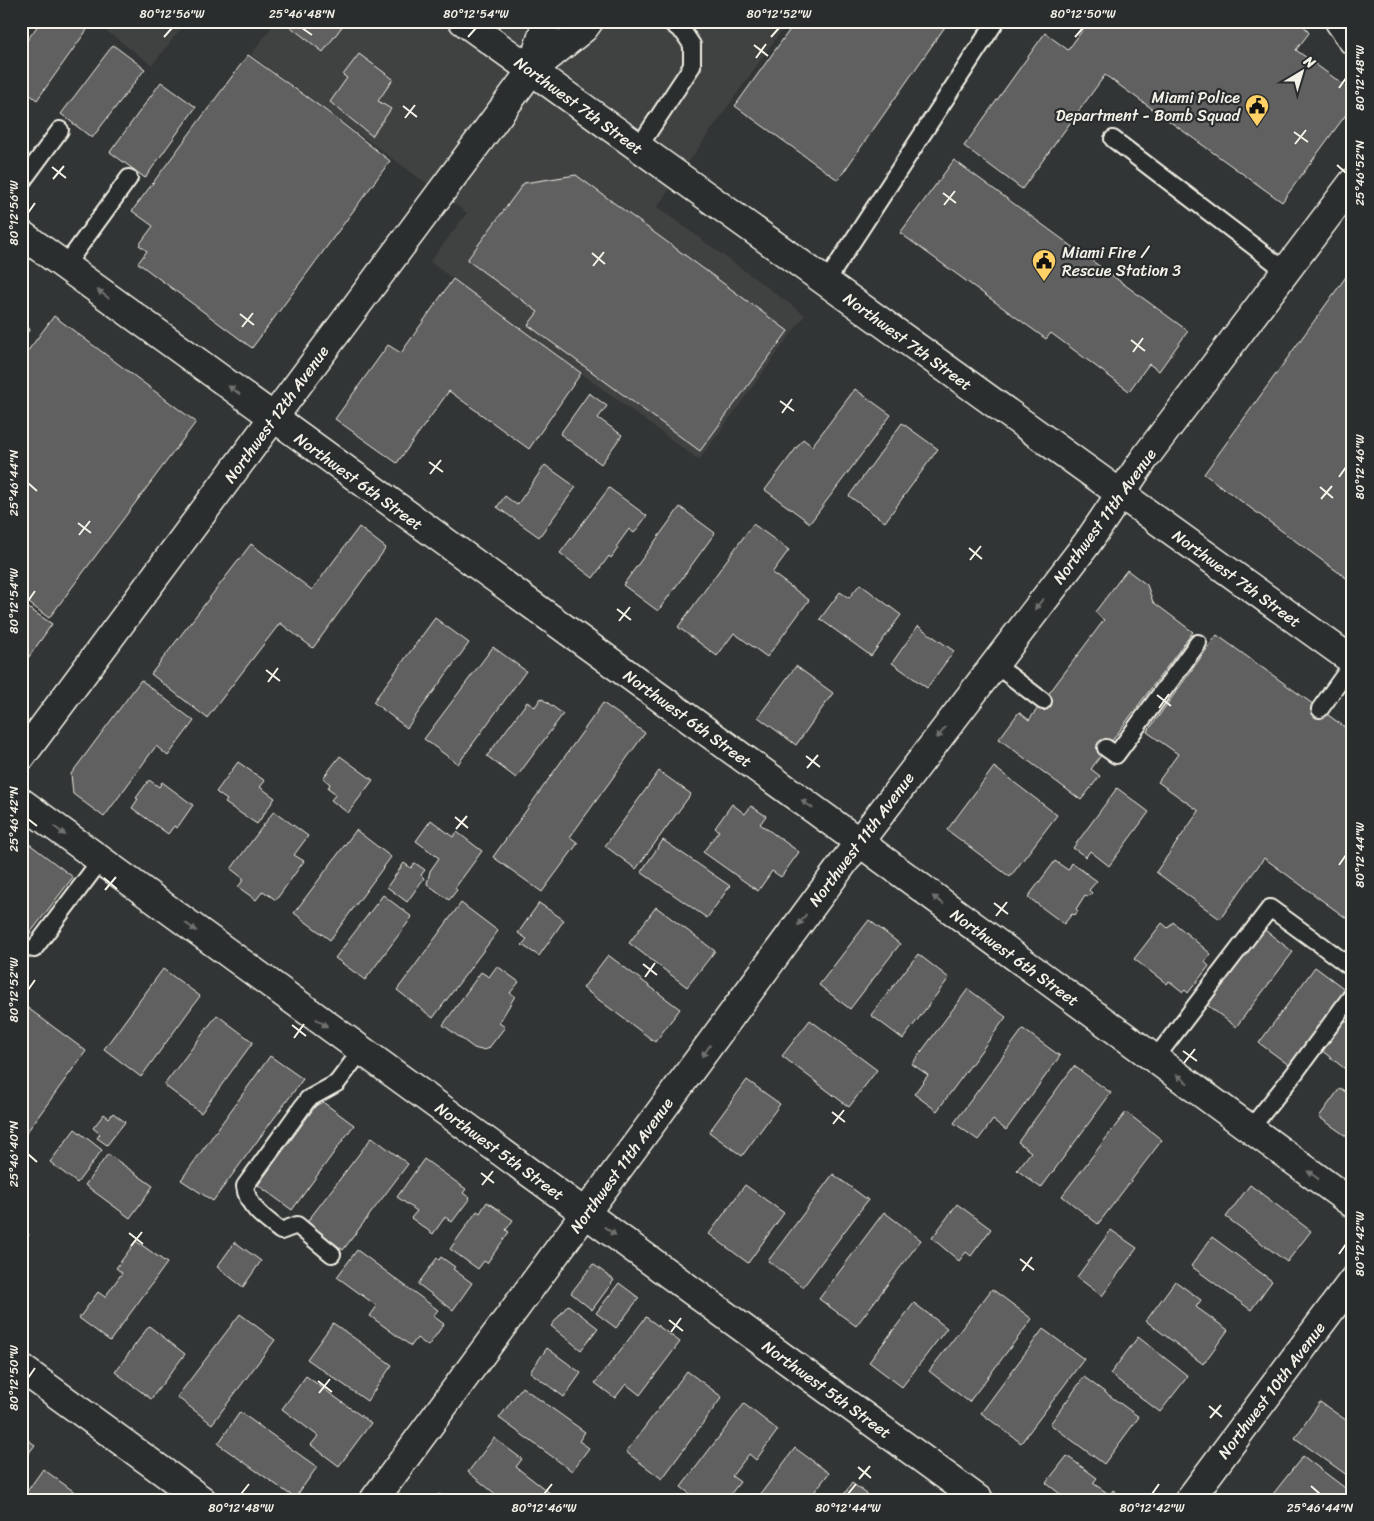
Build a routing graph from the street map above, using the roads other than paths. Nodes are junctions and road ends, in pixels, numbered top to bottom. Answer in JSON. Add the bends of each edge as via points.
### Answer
{"nodes":[{"id":1,"x":463,"y":21,"type":"edge"},
{"id":2,"x":547,"y":21,"type":"edge"},
{"id":3,"x":589,"y":21,"type":"edge"},
{"id":4,"x":669,"y":21,"type":"edge"},
{"id":5,"x":996,"y":21,"type":"edge"},
{"id":6,"x":1339,"y":21,"type":"edge"},
{"id":7,"x":1353,"y":41,"type":"edge"},
{"id":8,"x":531,"y":71,"type":"junction"},
{"id":9,"x":60,"y":130,"type":"dead end"},
{"id":10,"x":1113,"y":138,"type":"dead end"},
{"id":11,"x":638,"y":148,"type":"junction"},
{"id":12,"x":129,"y":178,"type":"dead end"},
{"id":13,"x":1353,"y":182,"type":"edge"},
{"id":14,"x":21,"y":183,"type":"edge"},
{"id":15,"x":21,"y":234,"type":"edge"},
{"id":16,"x":65,"y":266,"type":"junction"},
{"id":17,"x":1286,"y":271,"type":"junction"},
{"id":18,"x":826,"y":282,"type":"junction"},
{"id":19,"x":274,"y":418,"type":"junction"},
{"id":20,"x":1120,"y":494,"type":"junction"},
{"id":21,"x":1198,"y":643,"type":"dead end"},
{"id":22,"x":1353,"y":662,"type":"edge"},
{"id":23,"x":993,"y":663,"type":"junction"},
{"id":24,"x":1043,"y":702,"type":"dead end"},
{"id":25,"x":1320,"y":709,"type":"dead end"},
{"id":26,"x":1106,"y":748,"type":"dead end"},
{"id":27,"x":21,"y":757,"type":"edge"},
{"id":28,"x":21,"y":802,"type":"edge"},
{"id":29,"x":859,"y":842,"type":"junction"},
{"id":30,"x":100,"y":861,"type":"junction"},
{"id":31,"x":34,"y":949,"type":"dead end"},
{"id":32,"x":1353,"y":969,"type":"edge"},
{"id":33,"x":1353,"y":994,"type":"edge"},
{"id":34,"x":361,"y":1051,"type":"junction"},
{"id":35,"x":1154,"y":1060,"type":"junction"},
{"id":36,"x":1250,"y":1128,"type":"junction"},
{"id":37,"x":1353,"y":1204,"type":"edge"},
{"id":38,"x":586,"y":1214,"type":"junction"},
{"id":39,"x":332,"y":1254,"type":"dead end"},
{"id":40,"x":1353,"y":1280,"type":"edge"},
{"id":41,"x":21,"y":1368,"type":"edge"},
{"id":42,"x":202,"y":1500,"type":"edge"},
{"id":43,"x":374,"y":1500,"type":"edge"},
{"id":44,"x":979,"y":1500,"type":"edge"},
{"id":45,"x":1189,"y":1500,"type":"edge"}],
"edges":[{"from":1,"to":8,"type":"street","name":"Northwest 7th Street"},
{"from":2,"to":8,"type":"street","name":"Northwest 12th Avenue"},
{"from":3,"to":8,"type":"street","name":"Northwest 12th Avenue"},
{"from":4,"to":11,"type":"lane","via":[[684,33],[692,46],[692,66]]},
{"from":5,"to":18,"type":"lane"},
{"from":6,"to":7,"type":"street"},
{"from":8,"to":11,"type":"street","name":"Northwest 7th Street"},
{"from":8,"to":19,"type":"street","name":"Northwest 12th Avenue"},
{"from":9,"to":14,"type":"lane"},
{"from":10,"to":17,"type":"lane"},
{"from":11,"to":18,"type":"street","name":"Northwest 7th Street"},
{"from":12,"to":16,"type":"lane"},
{"from":13,"to":17,"type":"street","name":"Northwest 11th Avenue"},
{"from":15,"to":16,"type":"street","name":"Northwest 6th Street"},
{"from":19,"to":16,"type":"street","name":"Northwest 6th Street","one_way":true},
{"from":17,"to":20,"type":"street","name":"Northwest 11th Avenue"},
{"from":18,"to":20,"type":"street","name":"Northwest 7th Street"},
{"from":19,"to":27,"type":"street","name":"Northwest 12th Avenue"},
{"from":29,"to":19,"type":"street","name":"Northwest 6th Street","one_way":true},
{"from":20,"to":22,"type":"street","name":"Northwest 7th Street"},
{"from":20,"to":23,"type":"street","name":"Northwest 11th Avenue","one_way":true,"via":[[1088,542]]},
{"from":21,"to":26,"type":"lane","via":[[1116,755]]},
{"from":22,"to":25,"type":"lane"},
{"from":23,"to":24,"type":"lane"},
{"from":23,"to":29,"type":"street","name":"Northwest 11th Avenue","one_way":true},
{"from":28,"to":30,"type":"street","name":"Northwest 5th Street","one_way":true},
{"from":35,"to":29,"type":"street","name":"Northwest 6th Street","one_way":true},
{"from":29,"to":38,"type":"street","name":"Northwest 11th Avenue","one_way":true},
{"from":30,"to":31,"type":"lane"},
{"from":30,"to":34,"type":"street","name":"Northwest 5th Street","one_way":true},
{"from":32,"to":35,"type":"lane","via":[[1270,908]]},
{"from":33,"to":36,"type":"lane"},
{"from":34,"to":38,"type":"street","name":"Northwest 5th Street"},
{"from":34,"to":39,"type":"lane","via":[[338,1083],[308,1099],[245,1186],[246,1198],[261,1216],[281,1230],[297,1226]]},
{"from":36,"to":35,"type":"street","name":"Northwest 6th Street","one_way":true},
{"from":37,"to":36,"type":"street","name":"Northwest 6th Street","one_way":true},
{"from":38,"to":43,"type":"street","name":"Northwest 11th Avenue"},
{"from":38,"to":44,"type":"street","name":"Northwest 5th Street","one_way":true},
{"from":40,"to":45,"type":"street","name":"Northwest 10th Avenue"},
{"from":41,"to":42,"type":"street"}]}
